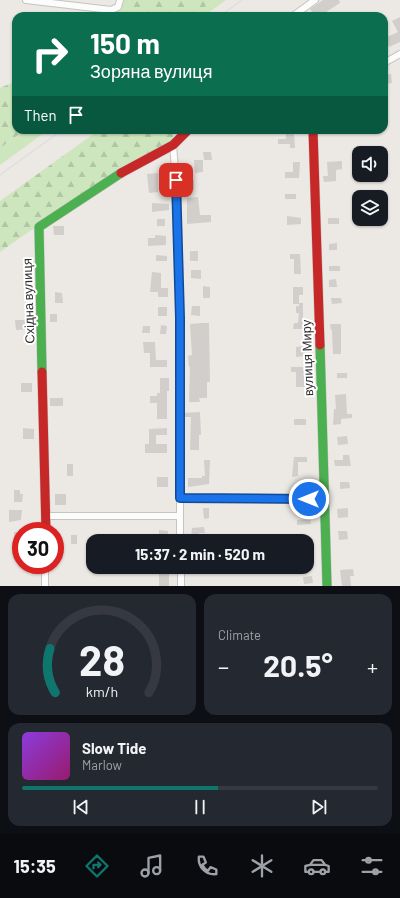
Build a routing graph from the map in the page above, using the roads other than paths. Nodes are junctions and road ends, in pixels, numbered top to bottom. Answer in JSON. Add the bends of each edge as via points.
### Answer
{"nodes":[{"id":1,"x":26,"y":0,"type":"edge"},
{"id":2,"x":120,"y":0,"type":"edge"},
{"id":3,"x":315,"y":0,"type":"edge"},
{"id":4,"x":301,"y":10,"type":"joint"},
{"id":5,"x":298,"y":12,"type":"edge"},
{"id":6,"x":400,"y":54,"type":"edge"},
{"id":7,"x":388,"y":61,"type":"edge"},
{"id":8,"x":184,"y":134,"type":"edge"},
{"id":9,"x":313,"y":134,"type":"edge"},
{"id":10,"x":173,"y":144,"type":"junction"},
{"id":11,"x":180,"y":498,"type":"junction"},
{"id":12,"x":325,"y":499,"type":"junction"},
{"id":13,"x":46,"y":516,"type":"junction"},
{"id":14,"x":180,"y":516,"type":"junction"},
{"id":15,"x":46,"y":522,"type":"edge"},
{"id":16,"x":180,"y":534,"type":"edge"},
{"id":17,"x":46,"y":574,"type":"edge"},
{"id":18,"x":181,"y":574,"type":"edge"},
{"id":19,"x":45,"y":586,"type":"edge"},
{"id":20,"x":181,"y":586,"type":"edge"},
{"id":21,"x":327,"y":586,"type":"edge"}],
"edges":[{"from":1,"to":2,"type":"street","via":[[111,10],[118,7]]},
{"from":3,"to":4,"type":"street"},
{"from":4,"to":5,"type":"street"},
{"from":6,"to":7,"type":"street"},
{"from":8,"to":10,"type":"street"},
{"from":9,"to":12,"type":"street","name":"вулиця Миру"},
{"from":10,"to":11,"type":"street","via":[[180,311]]},
{"from":10,"to":13,"type":"street","name":"Східна вулиця","via":[[119,174],[39,227]]},
{"from":11,"to":12,"type":"street"},
{"from":11,"to":14,"type":"street"},
{"from":12,"to":21,"type":"street","name":"вулиця Миру"},
{"from":13,"to":14,"type":"street"},
{"from":13,"to":15,"type":"street","name":"Східна вулиця"},
{"from":14,"to":16,"type":"street"},
{"from":17,"to":19,"type":"street"},
{"from":18,"to":20,"type":"street"}]}
